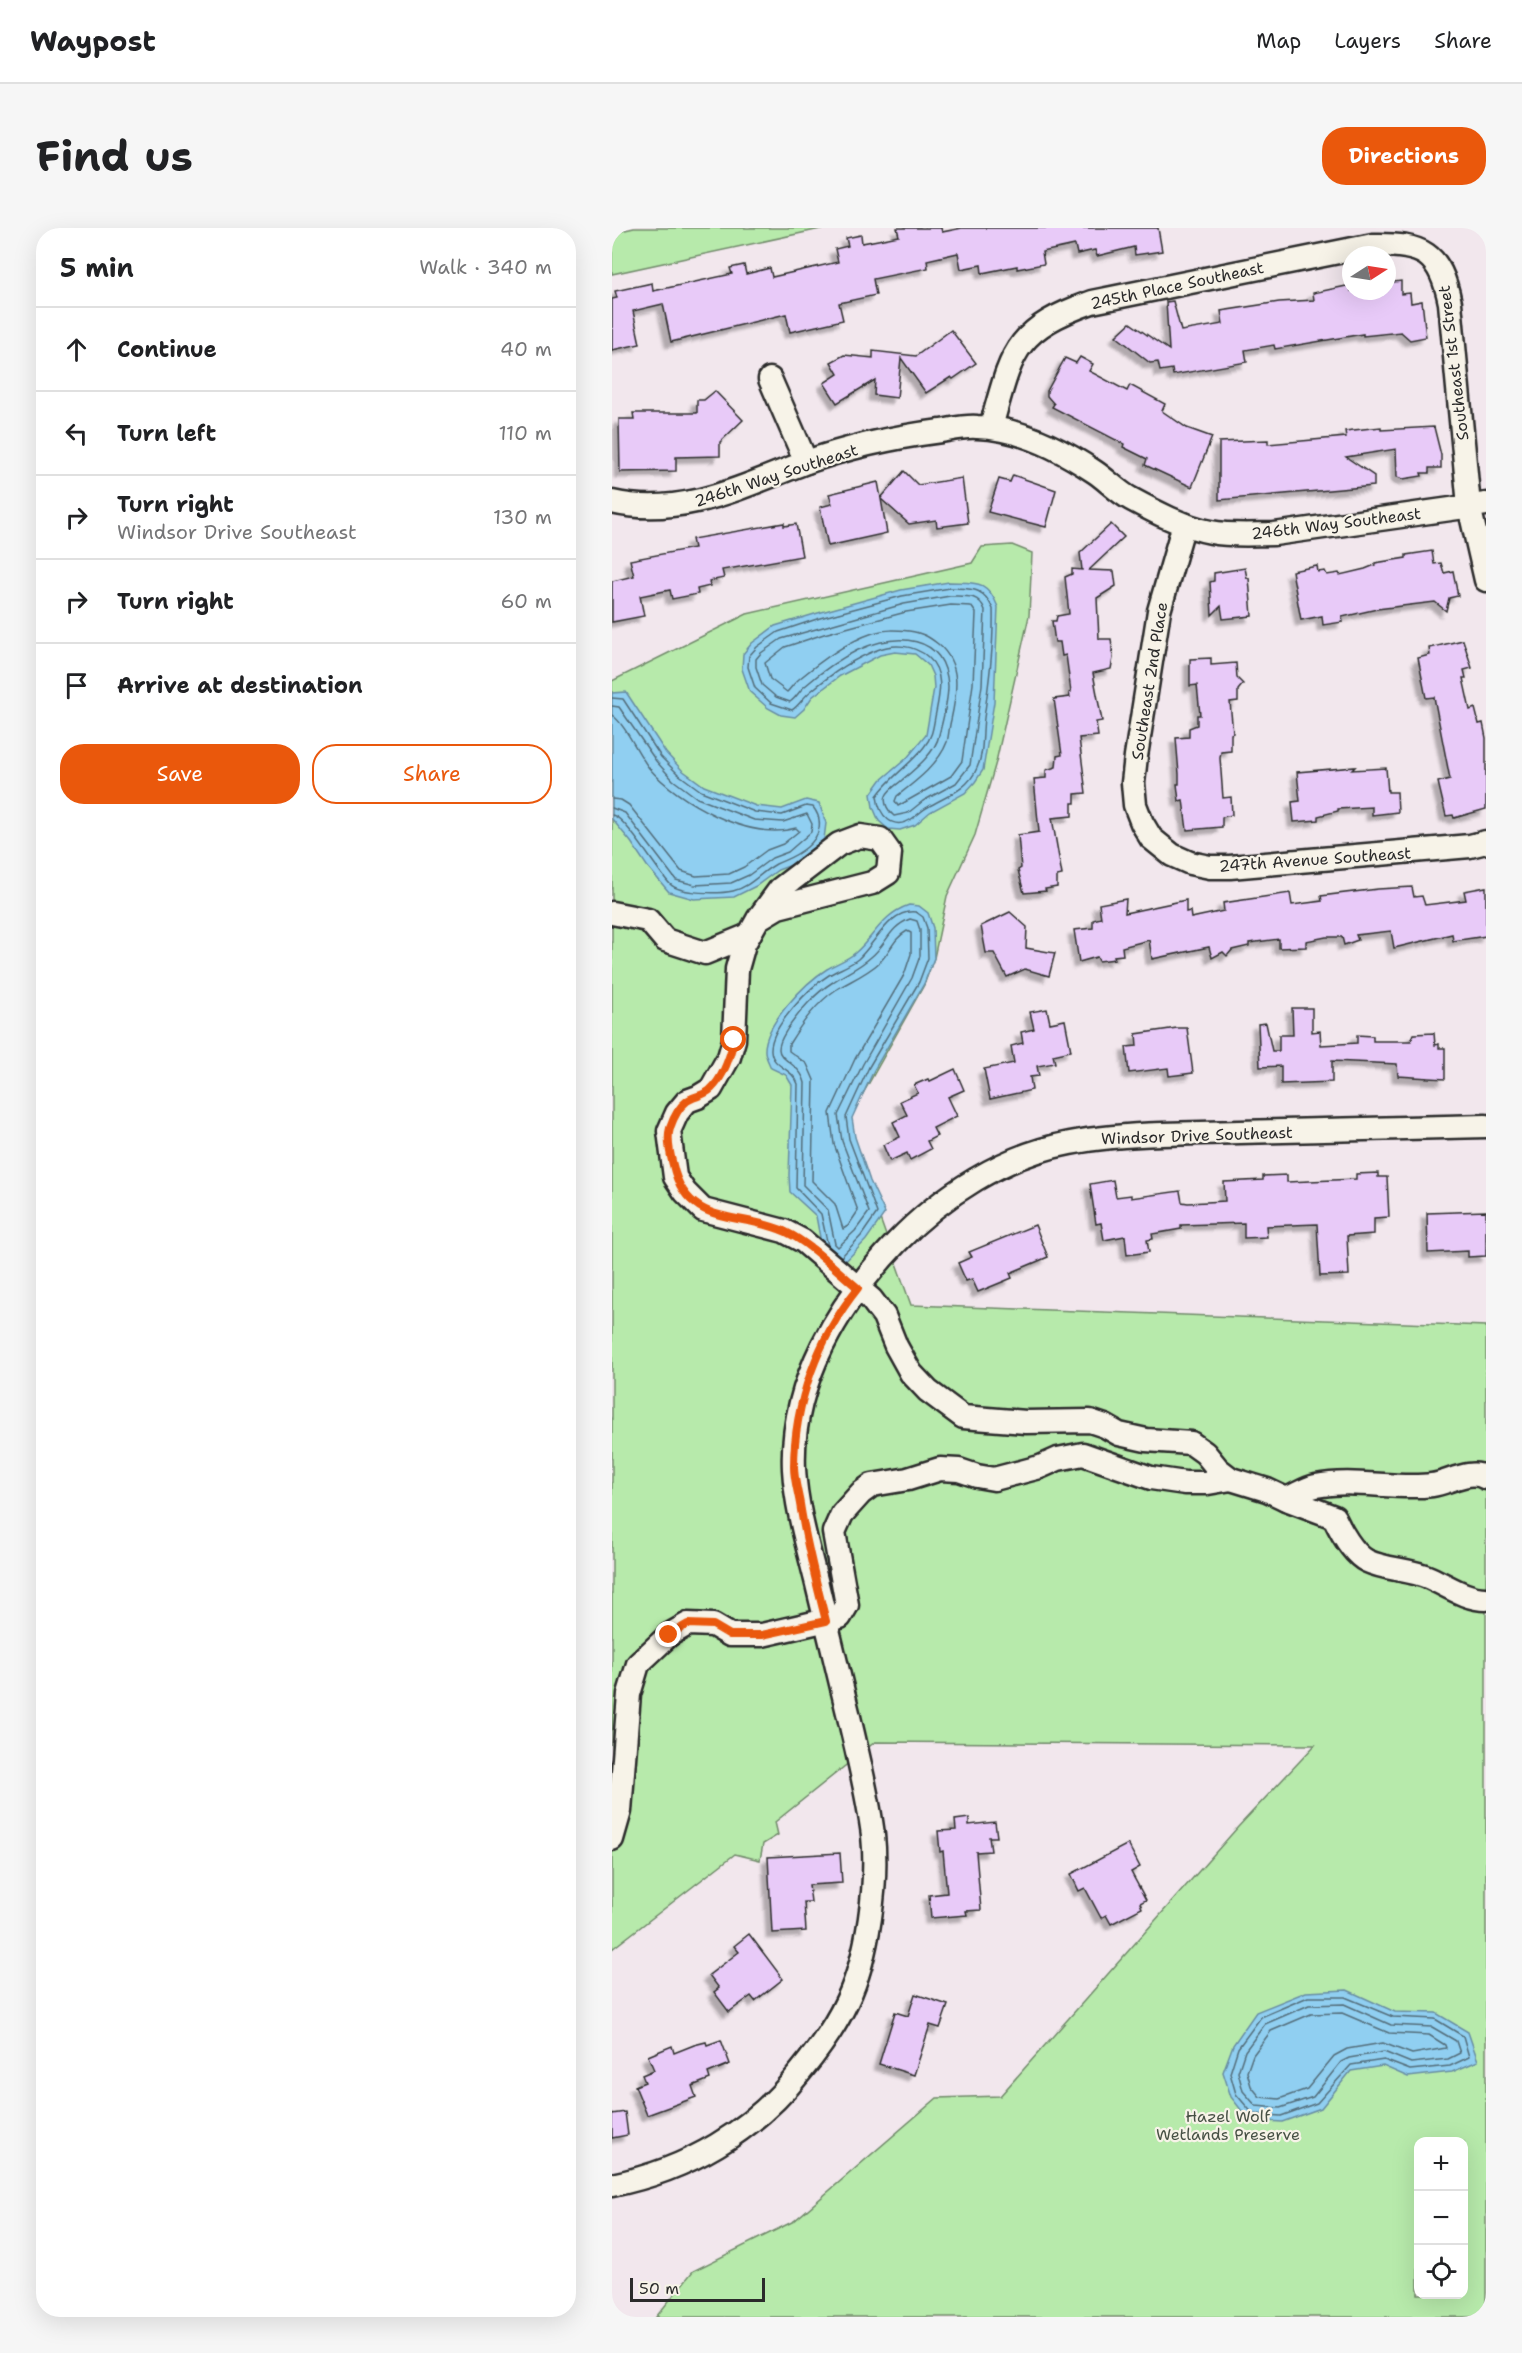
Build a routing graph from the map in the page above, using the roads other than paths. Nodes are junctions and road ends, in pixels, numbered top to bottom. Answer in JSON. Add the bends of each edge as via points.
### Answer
{"nodes":[{"id":1,"x":1429,"y":255,"type":"joint"},
{"id":2,"x":770,"y":379,"type":"dead end"},
{"id":3,"x":992,"y":428,"type":"junction"},
{"id":4,"x":806,"y":462,"type":"junction"},
{"id":5,"x":612,"y":502,"type":"edge"},
{"id":6,"x":1478,"y":505,"type":"edge"},
{"id":7,"x":1184,"y":524,"type":"junction"},
{"id":8,"x":1486,"y":580,"type":"edge"},
{"id":9,"x":1151,"y":838,"type":"joint"},
{"id":10,"x":1486,"y":842,"type":"edge"},
{"id":11,"x":612,"y":913,"type":"edge"},
{"id":12,"x":754,"y":927,"type":"junction"},
{"id":13,"x":1486,"y":1126,"type":"edge"},
{"id":14,"x":858,"y":1288,"type":"junction"},
{"id":15,"x":1486,"y":1478,"type":"edge"},
{"id":16,"x":1231,"y":1479,"type":"junction"},
{"id":17,"x":1286,"y":1499,"type":"junction"},
{"id":18,"x":1486,"y":1599,"type":"edge"},
{"id":19,"x":826,"y":1621,"type":"junction"},
{"id":20,"x":612,"y":1839,"type":"edge"},
{"id":21,"x":612,"y":2185,"type":"edge"}],
"edges":[{"from":1,"to":3,"type":"street","name":"245th Place Southeast","via":[[1397,244],[1373,245],[1092,302],[1067,311],[1045,322],[1017,348],[1006,372]]},
{"from":1,"to":6,"type":"street","name":"Southeast 1st Street","via":[[1446,284],[1450,303]]},
{"from":2,"to":4,"type":"street"},
{"from":3,"to":4,"type":"street","name":"246th Way Southeast","via":[[974,426],[899,436]]},
{"from":3,"to":7,"type":"street","name":"246th Way Southeast","via":[[1066,453],[1130,498]]},
{"from":4,"to":5,"type":"street","name":"246th Way Southeast","via":[[705,501],[670,507]]},
{"from":6,"to":7,"type":"street","name":"246th Way Southeast","via":[[1274,534],[1211,532]]},
{"from":6,"to":8,"type":"street","name":"Southeast 1st Street"},
{"from":7,"to":9,"type":"street","name":"Southeast 2nd Place","via":[[1159,611],[1133,783],[1135,805]]},
{"from":9,"to":10,"type":"street","name":"247th Avenue Southeast","via":[[1190,863],[1230,867]]},
{"from":11,"to":12,"type":"street","via":[[648,920],[665,940],[705,953]]},
{"from":12,"to":12,"type":"street","via":[[780,889],[839,844],[860,836],[880,839],[890,853],[888,873],[872,883],[778,907]]},
{"from":12,"to":14,"type":"street","via":[[737,969],[734,1040],[729,1057],[711,1089],[687,1101],[676,1113],[669,1131],[675,1177],[702,1210],[784,1231],[803,1241]]},
{"from":13,"to":14,"type":"street","name":"Windsor Drive Southeast","via":[[1162,1134],[1067,1143],[1021,1157],[972,1182],[923,1215]]},
{"from":14,"to":16,"type":"street","via":[[884,1316],[911,1373],[963,1417],[1026,1422],[1090,1421],[1137,1438],[1191,1443]]},
{"from":14,"to":19,"type":"street","name":"Windsor Drive Southeast","via":[[818,1353],[799,1411],[794,1468],[803,1527]]},
{"from":15,"to":17,"type":"street","via":[[1468,1475],[1416,1487],[1344,1482],[1314,1486]]},
{"from":16,"to":17,"type":"street"},
{"from":16,"to":19,"type":"street","via":[[1185,1483],[1150,1478],[1083,1454],[994,1479],[940,1469],[872,1485],[842,1514],[834,1532],[847,1605],[840,1617]]},
{"from":17,"to":18,"type":"street","via":[[1334,1517],[1343,1536],[1365,1561],[1428,1577]]},
{"from":19,"to":20,"type":"street","via":[[762,1635],[730,1635],[713,1625],[688,1624],[669,1635],[638,1664],[629,1694],[620,1811]]},
{"from":19,"to":21,"type":"street","name":"Windsor Drive Southeast","via":[[865,1786],[873,1839],[873,1892],[867,1934],[849,1998],[824,2043],[785,2092],[743,2130],[688,2162]]}]}
